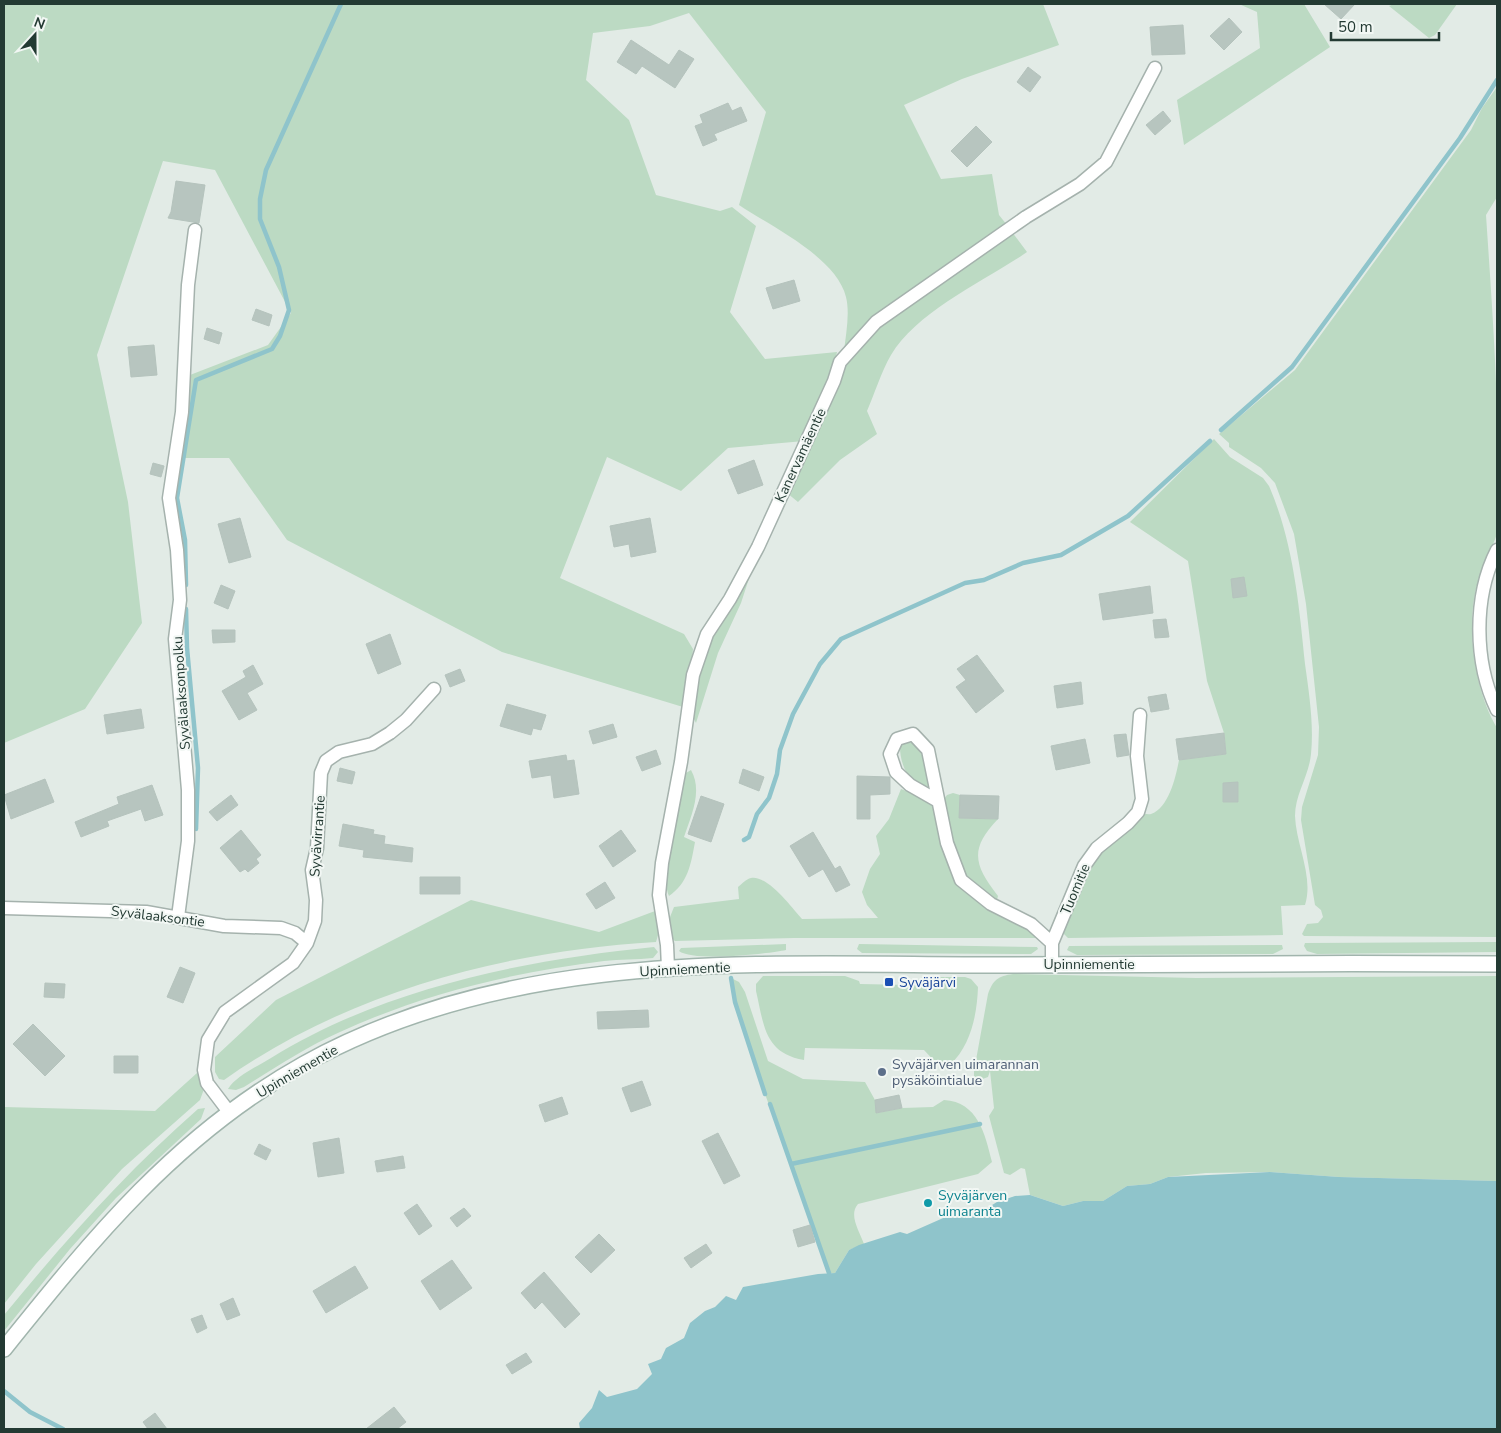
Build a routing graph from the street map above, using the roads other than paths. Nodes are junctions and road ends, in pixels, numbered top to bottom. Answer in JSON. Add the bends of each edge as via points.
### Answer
{"nodes":[{"id":1,"x":1154,"y":68,"type":"dead end"},
{"id":2,"x":195,"y":230,"type":"dead end"},
{"id":3,"x":1497,"y":550,"type":"edge"},
{"id":4,"x":434,"y":689,"type":"dead end"},
{"id":5,"x":1497,"y":710,"type":"edge"},
{"id":6,"x":1140,"y":715,"type":"dead end"},
{"id":7,"x":938,"y":801,"type":"junction"},
{"id":8,"x":4,"y":908,"type":"edge"},
{"id":9,"x":178,"y":917,"type":"junction"},
{"id":10,"x":1052,"y":942,"type":"junction"},
{"id":11,"x":306,"y":943,"type":"junction"},
{"id":12,"x":1052,"y":964,"type":"junction"},
{"id":13,"x":1497,"y":964,"type":"edge"},
{"id":14,"x":668,"y":968,"type":"junction"},
{"id":15,"x":229,"y":1112,"type":"junction"},
{"id":16,"x":4,"y":1349,"type":"edge"}],
"edges":[{"from":1,"to":14,"type":"street","name":"Kanervamäentie","via":[[1106,162],[1080,184],[1026,217],[876,322],[840,362],[758,548],[707,634],[693,675],[660,879]]},
{"from":2,"to":9,"type":"street","name":"Syvälaaksonpolku","via":[[188,285],[182,412],[169,498],[177,550],[180,600],[175,639],[188,790],[188,841]]},
{"from":3,"to":5,"type":"street","via":[[1483,596],[1480,635],[1484,669]]},
{"from":4,"to":11,"type":"street","name":"Syvävirrantie","via":[[390,733],[372,744],[339,752],[326,761],[321,773],[317,848],[312,870],[315,921]]},
{"from":6,"to":10,"type":"street","name":"Tuomitie","via":[[1136,756],[1142,799],[1138,812],[1090,856]]},
{"from":7,"to":7,"type":"street","via":[[928,750],[913,734],[897,739],[890,754],[896,772],[910,785]]},
{"from":7,"to":10,"type":"street","via":[[947,843],[961,880],[991,904],[1031,924]]},
{"from":8,"to":9,"type":"street","name":"Syvälaaksontie","via":[[112,910]]},
{"from":9,"to":11,"type":"street","name":"Syvälaaksontie","via":[[224,926],[281,928],[295,933]]},
{"from":10,"to":12,"type":"street","name":"Tuomitie"},
{"from":11,"to":15,"type":"street","name":"Syvävirrantie","via":[[293,962],[225,1012],[208,1040],[204,1070],[207,1082]]},
{"from":12,"to":13,"type":"main road","name":"Upinniementie"},
{"from":12,"to":14,"type":"main road","name":"Upinniementie","via":[[791,964]]},
{"from":14,"to":15,"type":"main road","name":"Upinniementie","via":[[549,981],[460,1001],[394,1022],[307,1063]]},
{"from":15,"to":16,"type":"main road","name":"Upinniementie","via":[[142,1187],[69,1268]]}]}
